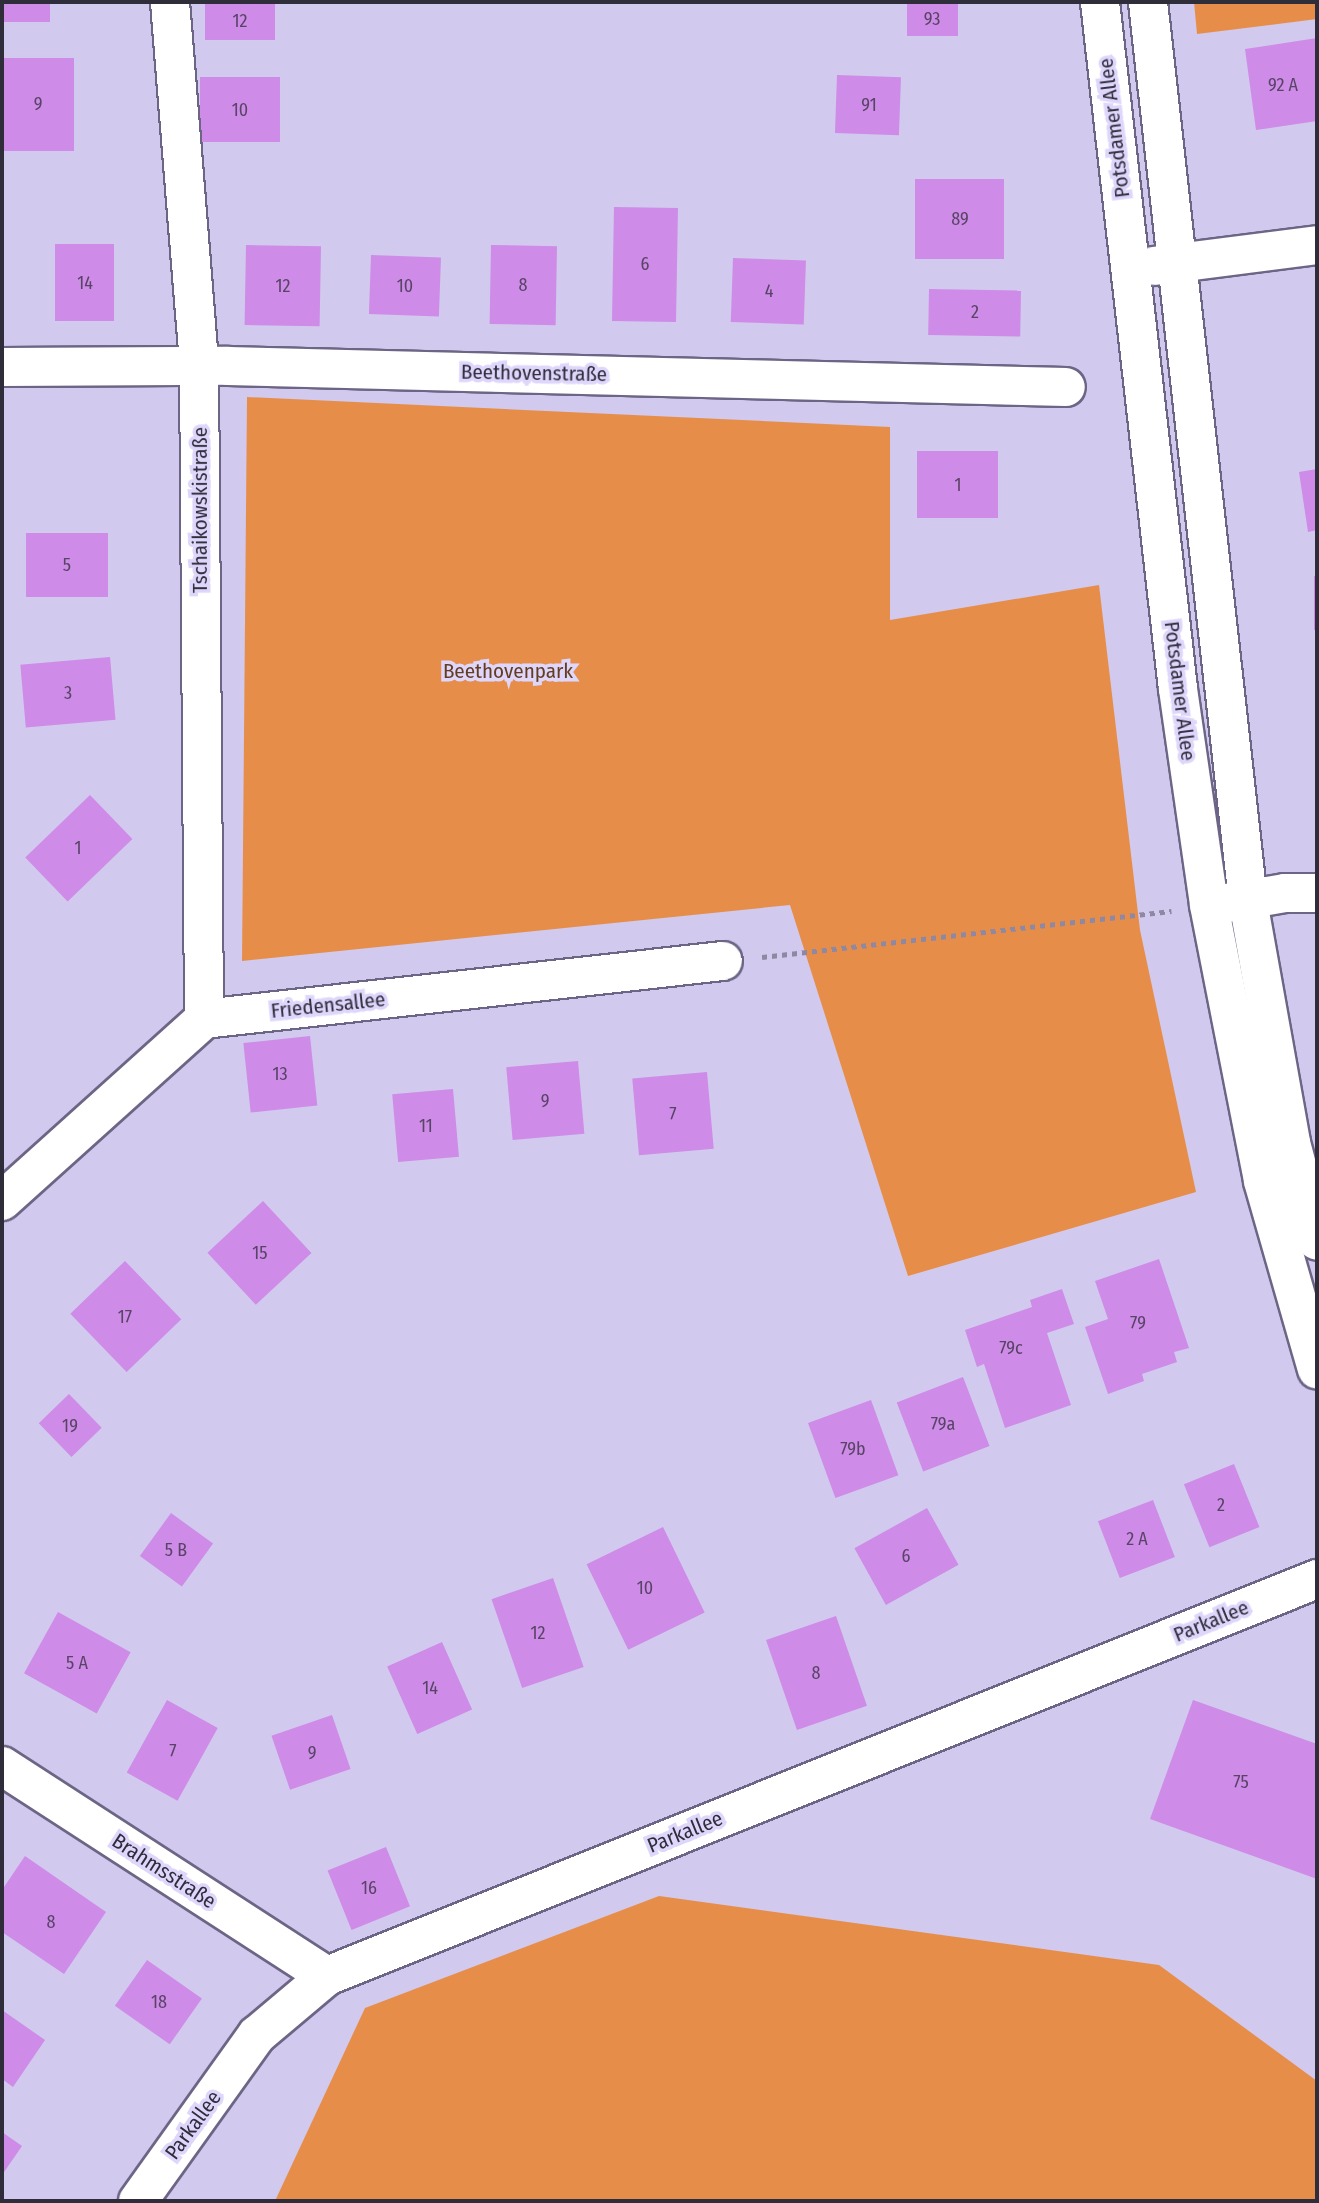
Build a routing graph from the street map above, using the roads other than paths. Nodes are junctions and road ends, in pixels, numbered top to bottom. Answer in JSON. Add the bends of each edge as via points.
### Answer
{"nodes":[{"id":1,"x":170,"y":2,"type":"edge"},
{"id":2,"x":1100,"y":2,"type":"edge"},
{"id":3,"x":1148,"y":2,"type":"edge"},
{"id":4,"x":1317,"y":245,"type":"edge"},
{"id":5,"x":1179,"y":262,"type":"junction"},
{"id":6,"x":1131,"y":268,"type":"junction"},
{"id":7,"x":199,"y":365,"type":"junction"},
{"id":8,"x":2,"y":366,"type":"edge"},
{"id":9,"x":1066,"y":387,"type":"dead end"},
{"id":10,"x":1317,"y":894,"type":"edge"},
{"id":11,"x":1248,"y":901,"type":"junction"},
{"id":12,"x":1209,"y":905,"type":"junction"},
{"id":13,"x":723,"y":961,"type":"road end"},
{"id":14,"x":204,"y":1019,"type":"junction"},
{"id":15,"x":2,"y":1201,"type":"edge"},
{"id":16,"x":1317,"y":1241,"type":"edge"},
{"id":17,"x":1317,"y":1369,"type":"edge"},
{"id":18,"x":1317,"y":1579,"type":"edge"},
{"id":19,"x":2,"y":1766,"type":"edge"},
{"id":20,"x":327,"y":1976,"type":"junction"},
{"id":21,"x":138,"y":2201,"type":"edge"}],
"edges":[{"from":1,"to":7,"type":"street","name":"Tschaikowskistraße"},
{"from":2,"to":6,"type":"street","name":"Potsdamer Allee"},
{"from":3,"to":5,"type":"street"},
{"from":4,"to":5,"type":"street"},
{"from":5,"to":6,"type":"street"},
{"from":5,"to":11,"type":"street"},
{"from":6,"to":12,"type":"street","name":"Potsdamer Allee","via":[[1178,689]]},
{"from":7,"to":8,"type":"street","name":"Beethovenstraße"},
{"from":7,"to":9,"type":"street","name":"Beethovenstraße"},
{"from":7,"to":14,"type":"street","name":"Tschaikowskistraße"},
{"from":10,"to":11,"type":"street","via":[[1285,893]]},
{"from":11,"to":12,"type":"street"},
{"from":11,"to":16,"type":"street","via":[[1291,1143]]},
{"from":12,"to":17,"type":"street","name":"Potsdamer Allee","via":[[1263,1181]]},
{"from":13,"to":14,"type":"street","name":"Friedensallee"},
{"from":14,"to":15,"type":"street"},
{"from":18,"to":20,"type":"street","name":"Parkallee"},
{"from":19,"to":20,"type":"street","name":"Brahmsstraße"},
{"from":20,"to":21,"type":"street","name":"Parkallee","via":[[257,2035]]}]}
